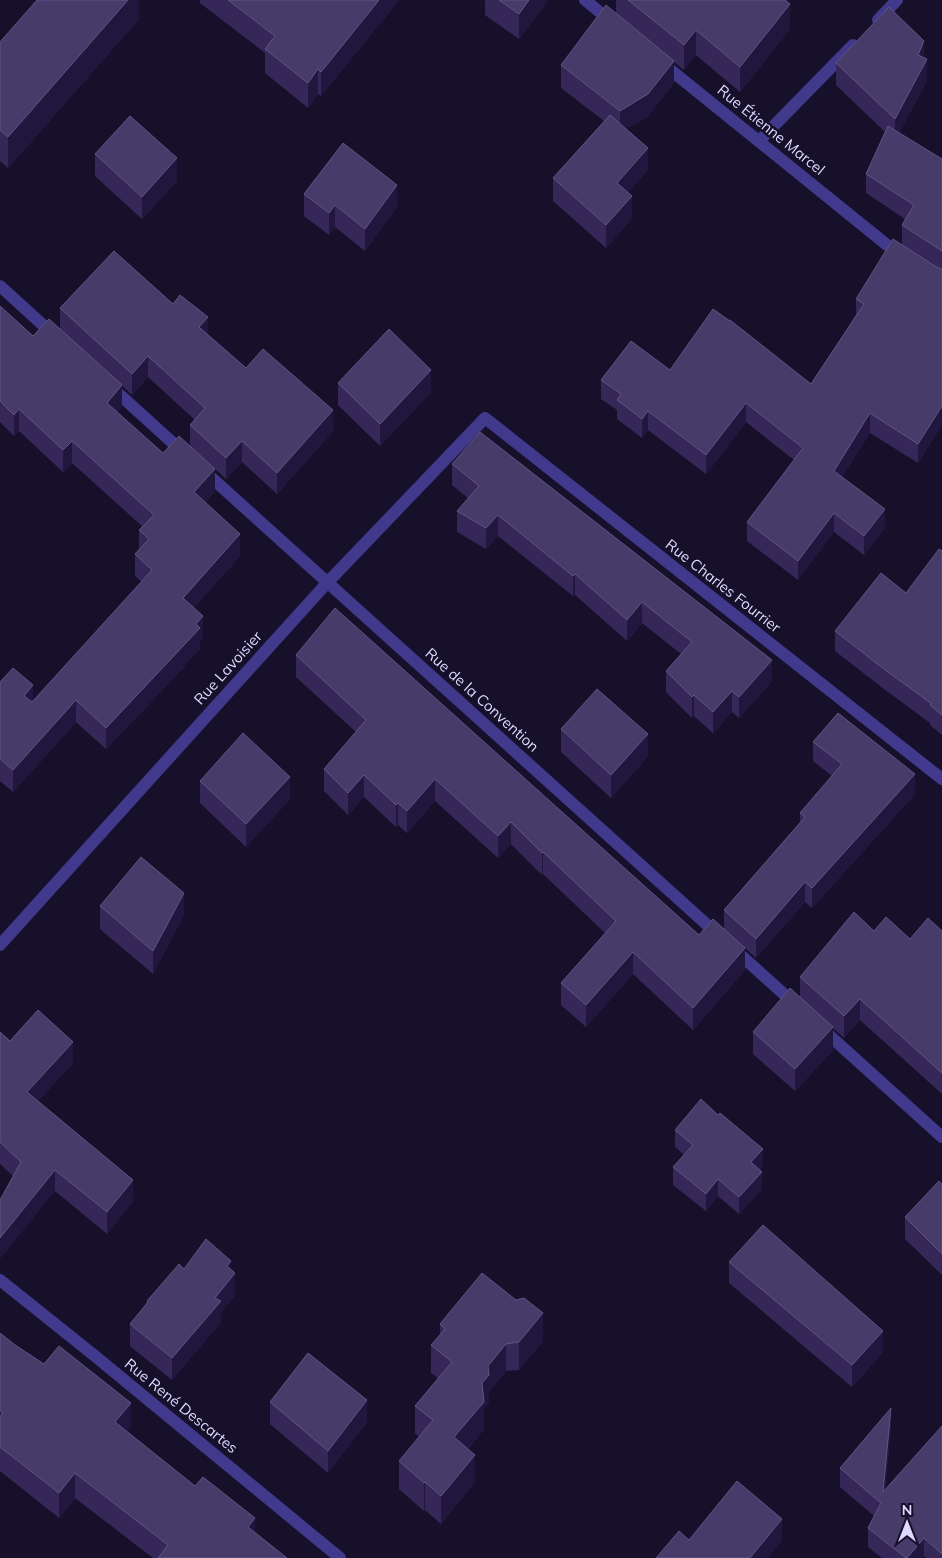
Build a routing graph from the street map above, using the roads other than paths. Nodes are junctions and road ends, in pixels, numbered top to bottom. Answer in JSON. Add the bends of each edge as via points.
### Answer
{"nodes":[{"id":1,"x":585,"y":0,"type":"edge"},
{"id":2,"x":897,"y":0,"type":"edge"},
{"id":3,"x":623,"y":31,"type":"edge"},
{"id":4,"x":653,"y":55,"type":"edge"},
{"id":5,"x":759,"y":141,"type":"junction"},
{"id":6,"x":910,"y":260,"type":"edge"},
{"id":7,"x":0,"y":286,"type":"edge"},
{"id":8,"x":65,"y":346,"type":"edge"},
{"id":9,"x":102,"y":378,"type":"edge"},
{"id":10,"x":485,"y":418,"type":"joint"},
{"id":11,"x":327,"y":583,"type":"junction"},
{"id":12,"x":942,"y":779,"type":"edge"},
{"id":13,"x":0,"y":945,"type":"edge"},
{"id":14,"x":942,"y":1137,"type":"edge"},
{"id":15,"x":0,"y":1280,"type":"edge"},
{"id":16,"x":340,"y":1558,"type":"edge"}],
"edges":[{"from":1,"to":3,"type":"street"},
{"from":2,"to":5,"type":"street"},
{"from":4,"to":5,"type":"street","name":"Rue Étienne Marcel"},
{"from":5,"to":6,"type":"street","name":"Rue Étienne Marcel"},
{"from":7,"to":8,"type":"street"},
{"from":9,"to":11,"type":"street","name":"Rue de la Convention"},
{"from":10,"to":11,"type":"street","name":"Rue Lavoisier"},
{"from":10,"to":12,"type":"street","name":"Rue Charles Fourrier"},
{"from":11,"to":13,"type":"street","name":"Rue Lavoisier"},
{"from":11,"to":14,"type":"street","name":"Rue de la Convention"},
{"from":15,"to":16,"type":"street","name":"Rue René Descartes"}]}
